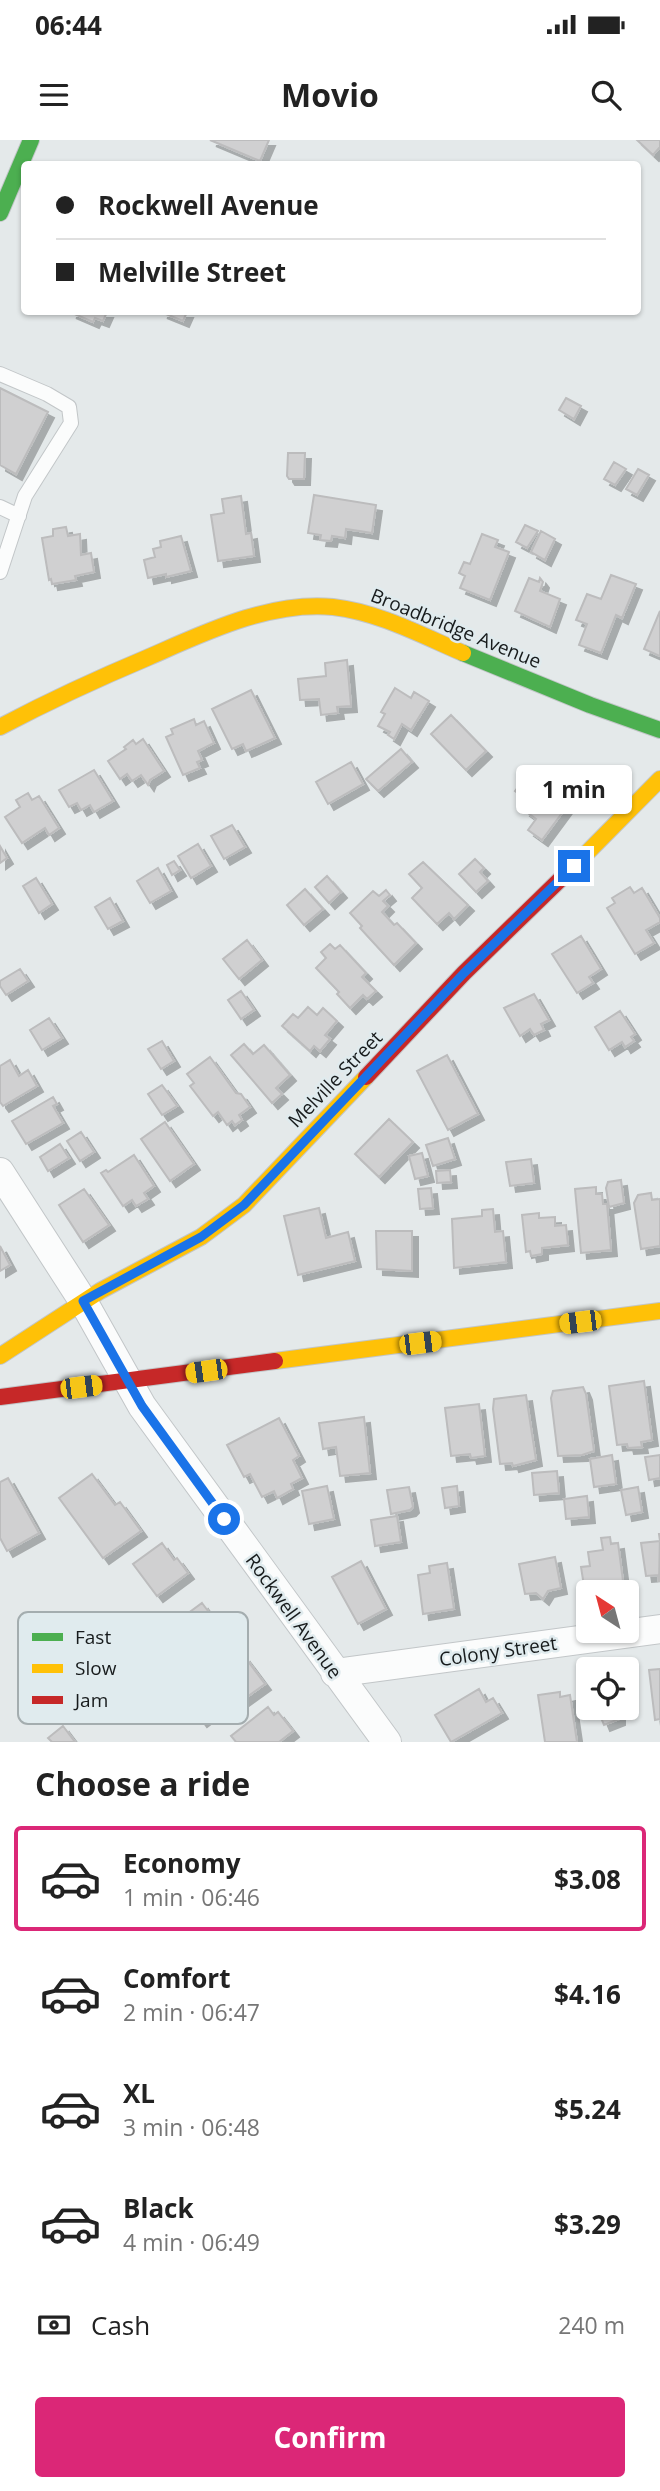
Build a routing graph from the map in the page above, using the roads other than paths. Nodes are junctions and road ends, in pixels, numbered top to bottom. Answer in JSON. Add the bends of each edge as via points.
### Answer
{"nodes":[{"id":1,"x":31,"y":140,"type":"edge"},
{"id":2,"x":22,"y":161,"type":"edge"},
{"id":3,"x":21,"y":164,"type":"edge"},
{"id":4,"x":0,"y":213,"type":"edge"},
{"id":5,"x":0,"y":374,"type":"edge"},
{"id":6,"x":0,"y":507,"type":"edge"},
{"id":7,"x":19,"y":516,"type":"junction"},
{"id":8,"x":0,"y":572,"type":"edge"},
{"id":9,"x":0,"y":727,"type":"edge"},
{"id":10,"x":660,"y":730,"type":"edge"},
{"id":11,"x":660,"y":779,"type":"edge"},
{"id":12,"x":0,"y":1171,"type":"edge"},
{"id":13,"x":83,"y":1301,"type":"junction"},
{"id":14,"x":660,"y":1311,"type":"edge"},
{"id":15,"x":0,"y":1356,"type":"edge"},
{"id":16,"x":126,"y":1381,"type":"junction"},
{"id":17,"x":0,"y":1397,"type":"edge"},
{"id":18,"x":660,"y":1629,"type":"edge"},
{"id":19,"x":335,"y":1673,"type":"junction"},
{"id":20,"x":387,"y":1742,"type":"edge"}],
"edges":[{"from":1,"to":2,"type":"street"},
{"from":3,"to":4,"type":"street"},
{"from":5,"to":7,"type":"lane","via":[[69,407],[71,422],[25,496]]},
{"from":6,"to":7,"type":"lane"},
{"from":7,"to":8,"type":"lane"},
{"from":9,"to":10,"type":"street","name":"Broadbridge Avenue","via":[[11,714],[228,625],[323,606],[377,617]]},
{"from":11,"to":13,"type":"street","name":"Melville Street","via":[[464,973],[244,1205],[201,1237]]},
{"from":12,"to":13,"type":"street","name":"Rockwell Avenue"},
{"from":13,"to":15,"type":"street","name":"Melville Street"},
{"from":13,"to":16,"type":"street","name":"Rockwell Avenue"},
{"from":14,"to":16,"type":"street"},
{"from":16,"to":17,"type":"street"},
{"from":16,"to":19,"type":"street","name":"Rockwell Avenue"},
{"from":18,"to":19,"type":"street","name":"Colony Street"},
{"from":19,"to":20,"type":"street","name":"Rockwell Avenue"}]}
